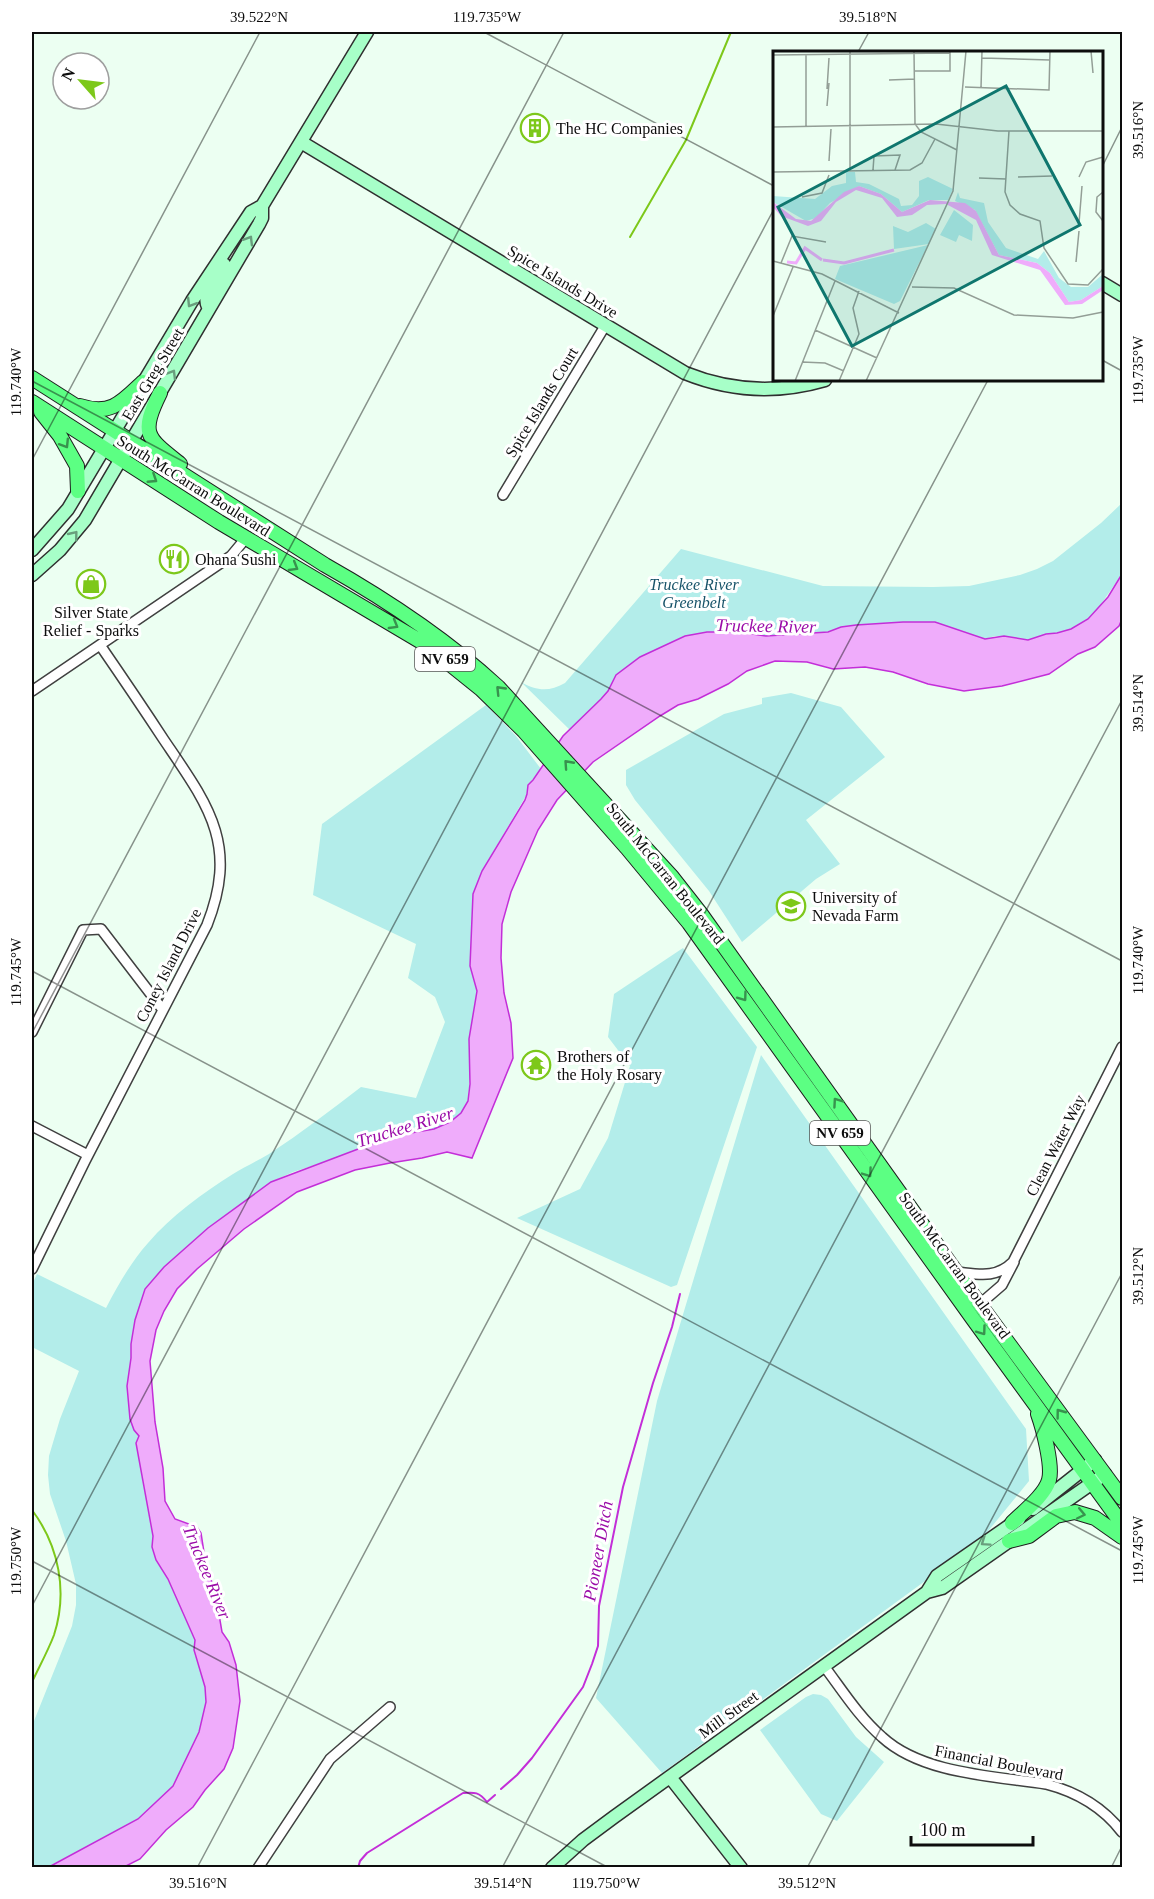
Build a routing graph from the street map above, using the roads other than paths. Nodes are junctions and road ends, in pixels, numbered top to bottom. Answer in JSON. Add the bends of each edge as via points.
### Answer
{"nodes":[{"id":1,"x":367,"y":32,"type":"edge"},
{"id":2,"x":301,"y":142,"type":"junction"},
{"id":3,"x":262,"y":206,"type":"junction"},
{"id":4,"x":230,"y":243,"type":"junction"},
{"id":5,"x":1103,"y":284,"type":"edge"},
{"id":6,"x":1122,"y":295,"type":"edge"},
{"id":7,"x":209,"y":308,"type":"junction"},
{"id":8,"x":605,"y":326,"type":"junction"},
{"id":9,"x":32,"y":378,"type":"edge"},
{"id":10,"x":821,"y":381,"type":"edge"},
{"id":11,"x":143,"y":382,"type":"junction"},
{"id":12,"x":160,"y":393,"type":"junction"},
{"id":13,"x":66,"y":401,"type":"junction"},
{"id":14,"x":33,"y":402,"type":"edge"},
{"id":15,"x":113,"y":431,"type":"junction"},
{"id":16,"x":131,"y":442,"type":"junction"},
{"id":17,"x":104,"y":447,"type":"junction"},
{"id":18,"x":121,"y":459,"type":"junction"},
{"id":19,"x":78,"y":491,"type":"junction"},
{"id":20,"x":503,"y":495,"type":"dead end"},
{"id":21,"x":241,"y":512,"type":"junction"},
{"id":22,"x":246,"y":538,"type":"junction"},
{"id":23,"x":32,"y":550,"type":"edge"},
{"id":24,"x":32,"y":575,"type":"edge"},
{"id":25,"x":100,"y":645,"type":"junction"},
{"id":26,"x":32,"y":691,"type":"edge"},
{"id":27,"x":536,"y":736,"type":"junction"},
{"id":28,"x":592,"y":800,"type":"junction"},
{"id":29,"x":734,"y":958,"type":"junction"},
{"id":30,"x":721,"y":968,"type":"junction"},
{"id":31,"x":163,"y":1010,"type":"junction"},
{"id":32,"x":32,"y":1032,"type":"edge"},
{"id":33,"x":1122,"y":1047,"type":"edge"},
{"id":34,"x":32,"y":1126,"type":"edge"},
{"id":35,"x":88,"y":1155,"type":"junction"},
{"id":36,"x":1016,"y":1257,"type":"junction"},
{"id":37,"x":32,"y":1269,"type":"edge"},
{"id":38,"x":956,"y":1272,"type":"junction"},
{"id":39,"x":980,"y":1304,"type":"junction"},
{"id":40,"x":1035,"y":1404,"type":"junction"},
{"id":41,"x":1095,"y":1460,"type":"junction"},
{"id":42,"x":1083,"y":1471,"type":"junction"},
{"id":43,"x":1105,"y":1474,"type":"junction"},
{"id":44,"x":1092,"y":1484,"type":"junction"},
{"id":45,"x":1122,"y":1498,"type":"edge"},
{"id":46,"x":1012,"y":1523,"type":"junction"},
{"id":47,"x":1122,"y":1524,"type":"edge"},
{"id":48,"x":1122,"y":1537,"type":"edge"},
{"id":49,"x":1009,"y":1541,"type":"junction"},
{"id":50,"x":927,"y":1592,"type":"junction"},
{"id":51,"x":824,"y":1666,"type":"junction"},
{"id":52,"x":390,"y":1707,"type":"dead end"},
{"id":53,"x":670,"y":1777,"type":"junction"},
{"id":54,"x":1122,"y":1832,"type":"edge"},
{"id":55,"x":258,"y":1868,"type":"edge"},
{"id":56,"x":552,"y":1868,"type":"edge"},
{"id":57,"x":741,"y":1868,"type":"edge"}],
"edges":[{"from":1,"to":2,"type":"main road","name":"East Greg Street"},
{"from":2,"to":3,"type":"main road","name":"East Greg Street"},
{"from":2,"to":8,"type":"main road","name":"Spice Islands Drive"},
{"from":3,"to":4,"type":"main road","name":"East Greg Street","via":[[251,212]]},
{"from":7,"to":3,"type":"main road","name":"East Greg Street","one_way":true,"via":[[259,224]]},
{"from":4,"to":7,"type":"main road","via":[[207,297]]},
{"from":4,"to":11,"type":"main road","name":"East Greg Street","one_way":true},
{"from":5,"to":6,"type":"main road"},
{"from":12,"to":7,"type":"main road","name":"East Greg Street","one_way":true},
{"from":8,"to":10,"type":"main road","name":"Spice Islands Drive","via":[[672,366],[712,383],[769,390]]},
{"from":8,"to":20,"type":"street","name":"Spice Islands Court"},
{"from":9,"to":13,"type":"main road","name":"South McCarran Boulevard","number":"NV 659"},
{"from":11,"to":13,"type":"main road","via":[[111,408],[96,410]]},
{"from":11,"to":15,"type":"main road","name":"East Greg Street"},
{"from":12,"to":16,"type":"main road","name":"East Greg Street"},
{"from":12,"to":21,"type":"main road","via":[[149,418],[152,440]]},
{"from":13,"to":15,"type":"main road","name":"South McCarran Boulevard","number":"NV 659"},
{"from":14,"to":17,"type":"main road","name":"South McCarran Boulevard","number":"NV 659"},
{"from":14,"to":19,"type":"main road","one_way":true,"via":[[56,429],[73,459]]},
{"from":15,"to":16,"type":"main road","name":"South McCarran Boulevard","number":"NV 659"},
{"from":15,"to":17,"type":"main road","name":"East Greg Street"},
{"from":16,"to":18,"type":"main road","name":"East Greg Street"},
{"from":16,"to":21,"type":"main road","name":"South McCarran Boulevard","number":"NV 659"},
{"from":17,"to":18,"type":"main road","name":"South McCarran Boulevard","number":"NV 659"},
{"from":17,"to":19,"type":"main road","name":"East Greg Street"},
{"from":18,"to":22,"type":"main road","name":"South McCarran Boulevard","number":"NV 659","one_way":true},
{"from":24,"to":18,"type":"main road","name":"East Greg Street","one_way":true,"via":[[79,529]]},
{"from":19,"to":23,"type":"main road","name":"East Greg Street"},
{"from":27,"to":21,"type":"main road","name":"South McCarran Boulevard","number":"NV 659","one_way":true,"via":[[498,687],[443,640]]},
{"from":22,"to":25,"type":"street","via":[[231,556]]},
{"from":22,"to":27,"type":"main road","name":"South McCarran Boulevard","number":"NV 659","one_way":true,"via":[[438,654]]},
{"from":25,"to":26,"type":"street"},
{"from":25,"to":31,"type":"street","name":"Coney Island Drive","via":[[201,795],[218,839],[220,874],[213,910]]},
{"from":27,"to":28,"type":"main road","name":"South McCarran Boulevard","number":"NV 659"},
{"from":28,"to":29,"type":"main road","name":"South McCarran Boulevard","number":"NV 659","via":[[672,877]]},
{"from":28,"to":30,"type":"main road","name":"South McCarran Boulevard","number":"NV 659"},
{"from":29,"to":30,"type":"main road"},
{"from":38,"to":29,"type":"main road","name":"South McCarran Boulevard","number":"NV 659","one_way":true},
{"from":30,"to":40,"type":"main road","name":"South McCarran Boulevard","number":"NV 659","one_way":true},
{"from":31,"to":32,"type":"street","via":[[101,928],[82,930]]},
{"from":31,"to":35,"type":"street","name":"Coney Island Drive"},
{"from":33,"to":36,"type":"street","name":"Clean Water Way"},
{"from":34,"to":35,"type":"street"},
{"from":35,"to":37,"type":"street","name":"Coney Island Drive"},
{"from":36,"to":38,"type":"street","name":"Clean Water Way","via":[[994,1274]]},
{"from":36,"to":39,"type":"street","name":"Clean Water Way","via":[[1004,1282]]},
{"from":38,"to":39,"type":"main road","name":"South McCarran Boulevard","number":"NV 659"},
{"from":41,"to":39,"type":"main road","name":"South McCarran Boulevard","number":"NV 659","one_way":true},
{"from":40,"to":42,"type":"main road","name":"South McCarran Boulevard","number":"NV 659"},
{"from":40,"to":46,"type":"main road","via":[[1047,1450],[1049,1480]]},
{"from":41,"to":42,"type":"main road","name":"Mill Street"},
{"from":41,"to":43,"type":"main road","name":"South McCarran Boulevard","number":"NV 659"},
{"from":42,"to":44,"type":"main road","name":"South McCarran Boulevard","number":"NV 659"},
{"from":42,"to":46,"type":"main road","name":"Mill Street"},
{"from":43,"to":44,"type":"main road","name":"Mill Street"},
{"from":43,"to":45,"type":"main road","name":"South McCarran Boulevard","number":"NV 659"},
{"from":44,"to":47,"type":"main road","name":"South McCarran Boulevard","number":"NV 659"},
{"from":44,"to":49,"type":"main road","name":"Mill Street"},
{"from":46,"to":50,"type":"main road","name":"Mill Street","one_way":true,"via":[[937,1576]]},
{"from":49,"to":48,"type":"main road","one_way":true,"via":[[1029,1536],[1056,1516],[1075,1512],[1095,1518]]},
{"from":49,"to":50,"type":"main road","name":"Mill Street","via":[[942,1588]]},
{"from":50,"to":51,"type":"main road","name":"Mill Street"},
{"from":51,"to":53,"type":"main road","name":"Mill Street"},
{"from":51,"to":54,"type":"street","name":"Financial Boulevard","via":[[870,1726],[895,1748],[942,1768],[1061,1788],[1093,1804]]},
{"from":52,"to":55,"type":"street","via":[[330,1759]]},
{"from":53,"to":56,"type":"main road","name":"Mill Street","via":[[592,1833]]},
{"from":53,"to":57,"type":"main road"}]}
